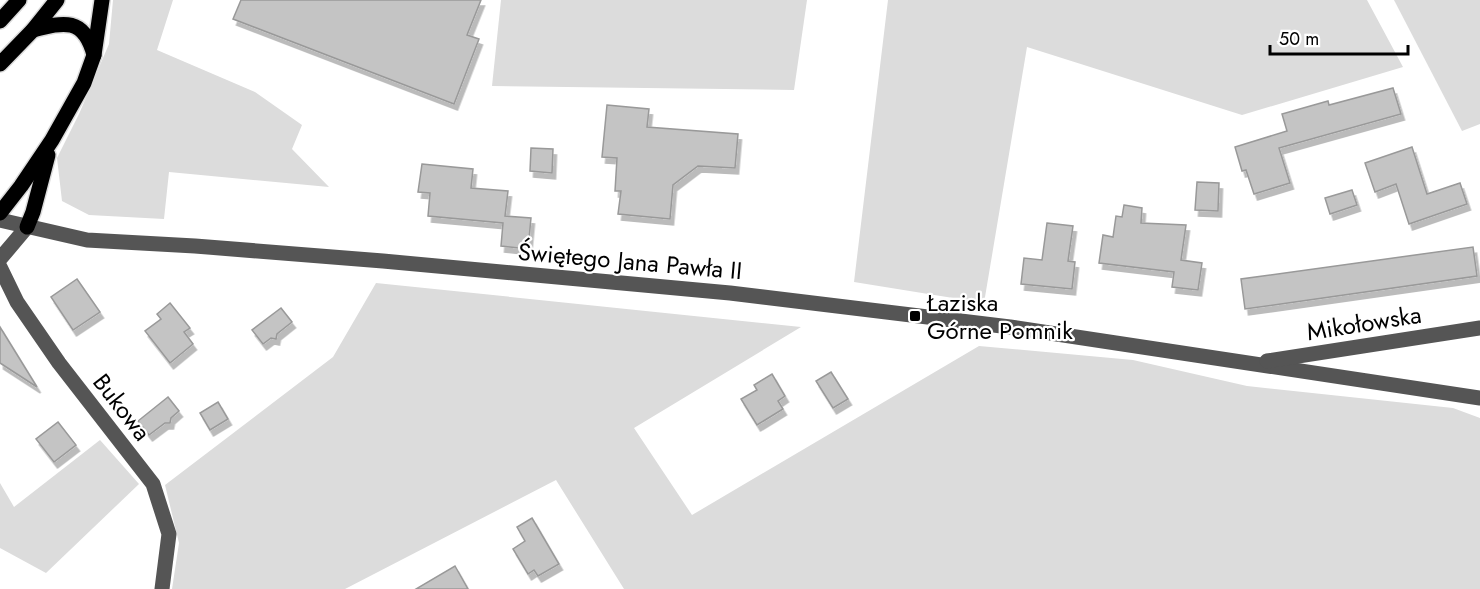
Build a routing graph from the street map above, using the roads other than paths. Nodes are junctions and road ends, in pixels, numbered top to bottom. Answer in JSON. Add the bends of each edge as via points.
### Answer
{"nodes":[{"id":1,"x":19,"y":0,"type":"edge"},
{"id":2,"x":57,"y":0,"type":"edge"},
{"id":3,"x":102,"y":0,"type":"edge"},
{"id":4,"x":0,"y":21,"type":"edge"},
{"id":5,"x":33,"y":30,"type":"junction"},
{"id":6,"x":93,"y":55,"type":"junction"},
{"id":7,"x":0,"y":64,"type":"edge"},
{"id":8,"x":52,"y":140,"type":"junction"},
{"id":9,"x":0,"y":213,"type":"edge"},
{"id":10,"x":0,"y":220,"type":"edge"},
{"id":11,"x":27,"y":226,"type":"junction"},
{"id":12,"x":0,"y":259,"type":"edge"},
{"id":13,"x":0,"y":267,"type":"edge"},
{"id":14,"x":1480,"y":328,"type":"edge"},
{"id":15,"x":1255,"y":363,"type":"junction"},
{"id":16,"x":1480,"y":398,"type":"edge"},
{"id":17,"x":162,"y":589,"type":"edge"}],
"edges":[{"from":1,"to":4,"type":"main road"},
{"from":2,"to":5,"type":"main road"},
{"from":3,"to":6,"type":"main road"},
{"from":5,"to":6,"type":"main road","via":[[60,23],[74,26],[89,38]]},
{"from":5,"to":7,"type":"main road"},
{"from":6,"to":8,"type":"main road","via":[[84,83]]},
{"from":8,"to":9,"type":"main road"},
{"from":8,"to":11,"type":"main road"},
{"from":10,"to":11,"type":"street","name":"Świętego Jana Pawła II"},
{"from":11,"to":12,"type":"street"},
{"from":11,"to":15,"type":"street","name":"Świętego Jana Pawła II","via":[[87,240],[383,261],[730,293],[1010,327]]},
{"from":13,"to":17,"type":"street","name":"Bukowa","via":[[17,302],[59,363],[153,484],[169,534]]},
{"from":14,"to":15,"type":"street","name":"Mikołowska"},
{"from":15,"to":16,"type":"street"}]}
